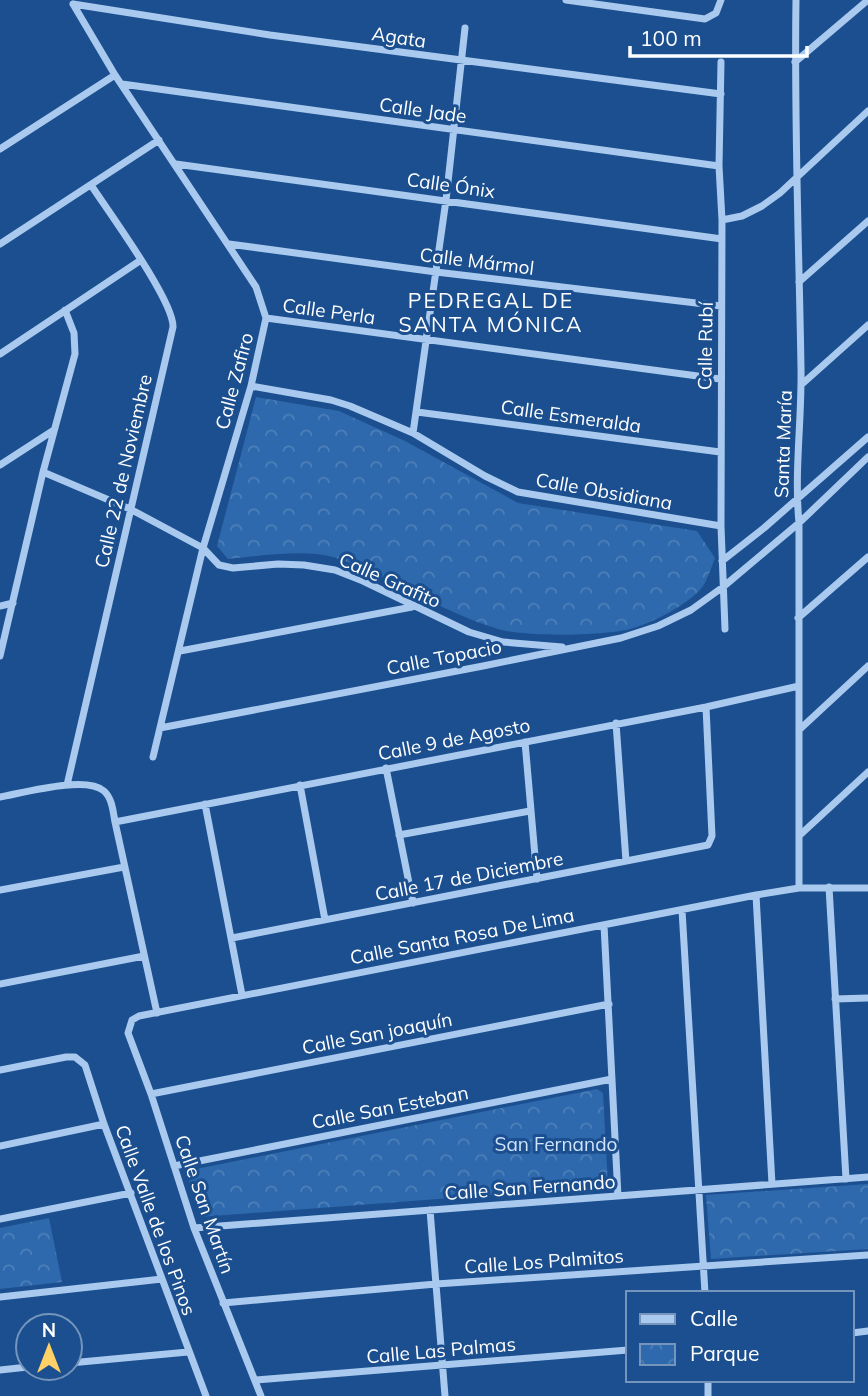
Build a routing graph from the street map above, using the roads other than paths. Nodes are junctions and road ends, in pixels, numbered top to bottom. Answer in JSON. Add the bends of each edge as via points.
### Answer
{"nodes":[{"id":1,"x":566,"y":0,"type":"edge"},
{"id":2,"x":721,"y":0,"type":"edge"},
{"id":3,"x":796,"y":0,"type":"edge"},
{"id":4,"x":868,"y":0,"type":"edge"},
{"id":5,"x":73,"y":4,"type":"joint"},
{"id":6,"x":465,"y":27,"type":"dead end"},
{"id":7,"x":462,"y":61,"type":"junction"},
{"id":8,"x":721,"y":62,"type":"dead end"},
{"id":9,"x":795,"y":62,"type":"junction"},
{"id":10,"x":115,"y":75,"type":"junction"},
{"id":11,"x":122,"y":84,"type":"junction"},
{"id":12,"x":721,"y":94,"type":"junction"},
{"id":13,"x":868,"y":111,"type":"edge"},
{"id":14,"x":453,"y":130,"type":"junction"},
{"id":15,"x":159,"y":140,"type":"junction"},
{"id":16,"x":0,"y":149,"type":"edge"},
{"id":17,"x":176,"y":164,"type":"junction"},
{"id":18,"x":719,"y":166,"type":"junction"},
{"id":19,"x":796,"y":176,"type":"junction"},
{"id":20,"x":91,"y":185,"type":"junction"},
{"id":21,"x":446,"y":200,"type":"junction"},
{"id":22,"x":722,"y":220,"type":"junction"},
{"id":23,"x":868,"y":221,"type":"edge"},
{"id":24,"x":722,"y":240,"type":"junction"},
{"id":25,"x":0,"y":244,"type":"edge"},
{"id":26,"x":229,"y":244,"type":"junction"},
{"id":27,"x":141,"y":260,"type":"junction"},
{"id":28,"x":436,"y":272,"type":"junction"},
{"id":29,"x":799,"y":282,"type":"junction"},
{"id":30,"x":721,"y":306,"type":"junction"},
{"id":31,"x":65,"y":310,"type":"junction"},
{"id":32,"x":267,"y":318,"type":"junction"},
{"id":33,"x":868,"y":325,"type":"edge"},
{"id":34,"x":428,"y":341,"type":"junction"},
{"id":35,"x":0,"y":354,"type":"edge"},
{"id":36,"x":720,"y":379,"type":"junction"},
{"id":37,"x":251,"y":386,"type":"junction"},
{"id":38,"x":801,"y":386,"type":"junction"},
{"id":39,"x":417,"y":412,"type":"junction"},
{"id":40,"x":54,"y":430,"type":"junction"},
{"id":41,"x":413,"y":433,"type":"junction"},
{"id":42,"x":868,"y":437,"type":"edge"},
{"id":43,"x":720,"y":452,"type":"junction"},
{"id":44,"x":868,"y":457,"type":"edge"},
{"id":45,"x":0,"y":465,"type":"edge"},
{"id":46,"x":43,"y":472,"type":"junction"},
{"id":47,"x":797,"y":499,"type":"junction"},
{"id":48,"x":130,"y":509,"type":"junction"},
{"id":49,"x":799,"y":523,"type":"junction"},
{"id":50,"x":721,"y":526,"type":"junction"},
{"id":51,"x":203,"y":548,"type":"junction"},
{"id":52,"x":868,"y":557,"type":"edge"},
{"id":53,"x":722,"y":561,"type":"junction"},
{"id":54,"x":723,"y":587,"type":"junction"},
{"id":55,"x":13,"y":603,"type":"junction"},
{"id":56,"x":0,"y":606,"type":"edge"},
{"id":57,"x":413,"y":607,"type":"junction"},
{"id":58,"x":798,"y":618,"type":"junction"},
{"id":59,"x":725,"y":629,"type":"dead end"},
{"id":60,"x":569,"y":648,"type":"junction"},
{"id":61,"x":180,"y":651,"type":"junction"},
{"id":62,"x":0,"y":656,"type":"edge"},
{"id":63,"x":868,"y":666,"type":"edge"},
{"id":64,"x":799,"y":686,"type":"junction"},
{"id":65,"x":706,"y":707,"type":"junction"},
{"id":66,"x":616,"y":723,"type":"junction"},
{"id":67,"x":160,"y":728,"type":"junction"},
{"id":68,"x":799,"y":730,"type":"junction"},
{"id":69,"x":525,"y":742,"type":"junction"},
{"id":70,"x":153,"y":757,"type":"dead end"},
{"id":71,"x":386,"y":768,"type":"junction"},
{"id":72,"x":868,"y":772,"type":"edge"},
{"id":73,"x":67,"y":785,"type":"junction"},
{"id":74,"x":300,"y":785,"type":"junction"},
{"id":75,"x":0,"y":797,"type":"edge"},
{"id":76,"x":205,"y":804,"type":"junction"},
{"id":77,"x":530,"y":811,"type":"junction"},
{"id":78,"x":115,"y":821,"type":"junction"},
{"id":79,"x":399,"y":835,"type":"junction"},
{"id":80,"x":800,"y":835,"type":"junction"},
{"id":81,"x":626,"y":861,"type":"junction"},
{"id":82,"x":124,"y":867,"type":"junction"},
{"id":83,"x":537,"y":879,"type":"junction"},
{"id":84,"x":866,"y":886,"type":"edge"},
{"id":85,"x":829,"y":887,"type":"junction"},
{"id":86,"x":799,"y":888,"type":"junction"},
{"id":87,"x":0,"y":890,"type":"edge"},
{"id":88,"x":756,"y":895,"type":"junction"},
{"id":89,"x":413,"y":903,"type":"junction"},
{"id":90,"x":682,"y":910,"type":"junction"},
{"id":91,"x":325,"y":920,"type":"junction"},
{"id":92,"x":604,"y":925,"type":"junction"},
{"id":93,"x":232,"y":938,"type":"junction"},
{"id":94,"x":144,"y":956,"type":"junction"},
{"id":95,"x":0,"y":985,"type":"edge"},
{"id":96,"x":242,"y":995,"type":"junction"},
{"id":97,"x":868,"y":998,"type":"edge"},
{"id":98,"x":835,"y":999,"type":"junction"},
{"id":99,"x":609,"y":1004,"type":"junction"},
{"id":100,"x":157,"y":1013,"type":"junction"},
{"id":101,"x":132,"y":1020,"type":"joint"},
{"id":102,"x":0,"y":1070,"type":"edge"},
{"id":103,"x":612,"y":1079,"type":"junction"},
{"id":104,"x":151,"y":1094,"type":"junction"},
{"id":105,"x":104,"y":1124,"type":"junction"},
{"id":106,"x":0,"y":1146,"type":"edge"},
{"id":107,"x":174,"y":1166,"type":"junction"},
{"id":108,"x":868,"y":1177,"type":"edge"},
{"id":109,"x":846,"y":1179,"type":"junction"},
{"id":110,"x":772,"y":1184,"type":"junction"},
{"id":111,"x":699,"y":1190,"type":"junction"},
{"id":112,"x":131,"y":1192,"type":"junction"},
{"id":113,"x":618,"y":1196,"type":"junction"},
{"id":114,"x":430,"y":1210,"type":"junction"},
{"id":115,"x":0,"y":1219,"type":"edge"},
{"id":116,"x":194,"y":1228,"type":"junction"},
{"id":117,"x":868,"y":1255,"type":"edge"},
{"id":118,"x":703,"y":1266,"type":"junction"},
{"id":119,"x":162,"y":1279,"type":"junction"},
{"id":120,"x":436,"y":1284,"type":"junction"},
{"id":121,"x":705,"y":1291,"type":"edge"},
{"id":122,"x":0,"y":1297,"type":"edge"},
{"id":123,"x":223,"y":1303,"type":"junction"},
{"id":124,"x":626,"y":1350,"type":"edge"},
{"id":125,"x":188,"y":1352,"type":"junction"},
{"id":126,"x":84,"y":1362,"type":"edge"},
{"id":127,"x":443,"y":1366,"type":"junction"},
{"id":128,"x":256,"y":1380,"type":"junction"},
{"id":129,"x":206,"y":1396,"type":"edge"},
{"id":130,"x":261,"y":1396,"type":"edge"},
{"id":131,"x":445,"y":1396,"type":"edge"}],
"edges":[{"from":1,"to":2,"type":"street","via":[[705,19],[716,13]]},
{"from":3,"to":9,"type":"street","name":"Santa María"},
{"from":4,"to":9,"type":"street"},
{"from":5,"to":7,"type":"street","name":"Agata"},
{"from":5,"to":10,"type":"street","name":"Calle Zafiro"},
{"from":6,"to":7,"type":"street"},
{"from":7,"to":12,"type":"street","name":"Agata"},
{"from":7,"to":14,"type":"street"},
{"from":8,"to":12,"type":"street","name":"Calle Rubí"},
{"from":9,"to":19,"type":"street","name":"Santa María"},
{"from":10,"to":11,"type":"street","name":"Calle Zafiro"},
{"from":10,"to":16,"type":"street"},
{"from":11,"to":14,"type":"street","name":"Calle Jade"},
{"from":11,"to":15,"type":"street","name":"Calle Zafiro"},
{"from":12,"to":18,"type":"street","name":"Calle Rubí"},
{"from":13,"to":19,"type":"street"},
{"from":14,"to":18,"type":"street","name":"Calle Jade"},
{"from":14,"to":21,"type":"street"},
{"from":15,"to":17,"type":"street","name":"Calle Zafiro"},
{"from":15,"to":20,"type":"street"},
{"from":17,"to":21,"type":"street","name":"Calle Ónix"},
{"from":17,"to":26,"type":"street","name":"Calle Zafiro"},
{"from":18,"to":22,"type":"street","name":"Calle Rubí"},
{"from":19,"to":22,"type":"street","via":[[762,206]]},
{"from":19,"to":29,"type":"street","name":"Santa María"},
{"from":20,"to":25,"type":"street"},
{"from":20,"to":27,"type":"street","name":"Calle 22 de Noviembre"},
{"from":21,"to":24,"type":"street","name":"Calle Ónix"},
{"from":21,"to":28,"type":"street"},
{"from":22,"to":24,"type":"street","name":"Calle Rubí"},
{"from":23,"to":29,"type":"street"},
{"from":24,"to":30,"type":"street","name":"Calle Rubí"},
{"from":26,"to":28,"type":"street","name":"Calle Mármol"},
{"from":26,"to":32,"type":"street","name":"Calle Zafiro","via":[[256,287]]},
{"from":27,"to":31,"type":"street"},
{"from":27,"to":48,"type":"street","name":"Calle 22 de Noviembre","via":[[172,313],[173,327]]},
{"from":28,"to":30,"type":"street","name":"Calle Mármol"},
{"from":28,"to":34,"type":"street"},
{"from":29,"to":38,"type":"street","name":"Santa María"},
{"from":30,"to":36,"type":"street","name":"Calle Rubí"},
{"from":31,"to":35,"type":"street"},
{"from":31,"to":40,"type":"street","via":[[74,333],[75,354]]},
{"from":32,"to":34,"type":"street","name":"Calle Perla"},
{"from":32,"to":37,"type":"street","name":"Calle Zafiro"},
{"from":33,"to":38,"type":"street"},
{"from":34,"to":36,"type":"street","name":"Calle Perla"},
{"from":34,"to":39,"type":"street"},
{"from":36,"to":43,"type":"street","name":"Calle Rubí"},
{"from":37,"to":41,"type":"street","name":"Calle Obsidiana","via":[[331,400]]},
{"from":37,"to":51,"type":"street","name":"Calle Zafiro"},
{"from":38,"to":47,"type":"street","name":"Santa María"},
{"from":39,"to":41,"type":"street"},
{"from":39,"to":43,"type":"street","name":"Calle Esmeralda"},
{"from":40,"to":45,"type":"street"},
{"from":40,"to":46,"type":"street"},
{"from":41,"to":50,"type":"street","name":"Calle Obsidiana","via":[[518,492]]},
{"from":42,"to":47,"type":"street"},
{"from":43,"to":50,"type":"street","name":"Calle Rubí"},
{"from":44,"to":49,"type":"street","name":"Calle Topacio"},
{"from":46,"to":48,"type":"street","name":"Calle Grafito"},
{"from":46,"to":55,"type":"street"},
{"from":47,"to":49,"type":"street","name":"Santa María"},
{"from":47,"to":53,"type":"street"},
{"from":48,"to":51,"type":"street","name":"Calle Grafito"},
{"from":48,"to":73,"type":"street","name":"Calle 22 de Noviembre"},
{"from":49,"to":54,"type":"street","name":"Calle Topacio"},
{"from":49,"to":58,"type":"street","name":"Santa María"},
{"from":50,"to":53,"type":"street","name":"Calle Rubí"},
{"from":51,"to":57,"type":"street","name":"Calle Grafito","via":[[225,567],[303,565],[335,570]]},
{"from":51,"to":61,"type":"street","name":"Calle Zafiro"},
{"from":52,"to":58,"type":"street"},
{"from":53,"to":54,"type":"street","name":"Calle Rubí"},
{"from":54,"to":59,"type":"street","name":"Calle Rubí"},
{"from":54,"to":60,"type":"street","name":"Calle Topacio","via":[[658,626]]},
{"from":55,"to":56,"type":"street"},
{"from":55,"to":62,"type":"street"},
{"from":57,"to":60,"type":"street","name":"Calle Grafito","via":[[503,642]]},
{"from":57,"to":61,"type":"street"},
{"from":58,"to":64,"type":"street","name":"Santa María"},
{"from":60,"to":67,"type":"street","name":"Calle Topacio"},
{"from":61,"to":67,"type":"street","name":"Calle Zafiro"},
{"from":63,"to":68,"type":"street"},
{"from":64,"to":65,"type":"street","name":"Calle 9 de Agosto"},
{"from":64,"to":68,"type":"street","name":"Santa María"},
{"from":65,"to":66,"type":"street","name":"Calle 9 de Agosto"},
{"from":65,"to":81,"type":"street","name":"Calle 17 de Diciembre","via":[[711,842]]},
{"from":66,"to":69,"type":"street","name":"Calle 9 de Agosto"},
{"from":66,"to":81,"type":"street"},
{"from":67,"to":70,"type":"street","name":"Calle Zafiro"},
{"from":68,"to":80,"type":"street","name":"Santa María"},
{"from":69,"to":71,"type":"street","name":"Calle 9 de Agosto"},
{"from":69,"to":77,"type":"street"},
{"from":71,"to":74,"type":"street","name":"Calle 9 de Agosto"},
{"from":71,"to":79,"type":"street"},
{"from":72,"to":80,"type":"street"},
{"from":73,"to":75,"type":"street"},
{"from":73,"to":78,"type":"street","via":[[100,788],[110,798]]},
{"from":74,"to":76,"type":"street","name":"Calle 9 de Agosto"},
{"from":74,"to":91,"type":"street"},
{"from":76,"to":78,"type":"street","name":"Calle 9 de Agosto"},
{"from":76,"to":93,"type":"street"},
{"from":77,"to":79,"type":"street"},
{"from":77,"to":83,"type":"street"},
{"from":78,"to":82,"type":"street"},
{"from":79,"to":89,"type":"street"},
{"from":80,"to":86,"type":"street","name":"Santa María"},
{"from":81,"to":83,"type":"street","name":"Calle 17 de Diciembre"},
{"from":82,"to":87,"type":"street"},
{"from":82,"to":94,"type":"street"},
{"from":83,"to":89,"type":"street","name":"Calle 17 de Diciembre"},
{"from":84,"to":85,"type":"street","name":"Calle Santa Rosa De Lima"},
{"from":85,"to":86,"type":"street","name":"Calle Santa Rosa De Lima"},
{"from":85,"to":98,"type":"street"},
{"from":86,"to":88,"type":"street","name":"Calle Santa Rosa De Lima"},
{"from":88,"to":90,"type":"street","name":"Calle Santa Rosa De Lima"},
{"from":88,"to":110,"type":"street"},
{"from":89,"to":91,"type":"street","name":"Calle 17 de Diciembre"},
{"from":90,"to":92,"type":"street","name":"Calle Santa Rosa De Lima"},
{"from":90,"to":111,"type":"street"},
{"from":91,"to":93,"type":"street","name":"Calle 17 de Diciembre"},
{"from":92,"to":96,"type":"street","name":"Calle Santa Rosa De Lima"},
{"from":92,"to":99,"type":"street"},
{"from":93,"to":96,"type":"street"},
{"from":94,"to":95,"type":"street"},
{"from":94,"to":100,"type":"street"},
{"from":96,"to":100,"type":"street","name":"Calle Santa Rosa De Lima"},
{"from":97,"to":98,"type":"street"},
{"from":98,"to":109,"type":"street"},
{"from":99,"to":103,"type":"street"},
{"from":99,"to":104,"type":"street","name":"Calle San joaquín"},
{"from":100,"to":101,"type":"street","name":"Calle Santa Rosa De Lima"},
{"from":101,"to":104,"type":"street","name":"Calle San Martín","via":[[128,1033]]},
{"from":102,"to":105,"type":"street","name":"Calle Valle de los Pinos","via":[[75,1057],[85,1065]]},
{"from":103,"to":107,"type":"street","name":"Calle San Esteban"},
{"from":103,"to":113,"type":"street"},
{"from":104,"to":107,"type":"street","name":"Calle San Martín"},
{"from":105,"to":106,"type":"street"},
{"from":105,"to":112,"type":"street","name":"Calle Valle de los Pinos"},
{"from":107,"to":116,"type":"street","name":"Calle San Martín"},
{"from":108,"to":109,"type":"street","name":"Calle San Fernando"},
{"from":109,"to":110,"type":"street","name":"Calle San Fernando"},
{"from":110,"to":111,"type":"street","name":"Calle San Fernando"},
{"from":111,"to":113,"type":"street","name":"Calle San Fernando"},
{"from":111,"to":118,"type":"street"},
{"from":112,"to":115,"type":"street"},
{"from":112,"to":119,"type":"street","name":"Calle Valle de los Pinos"},
{"from":113,"to":114,"type":"street","name":"Calle San Fernando"},
{"from":114,"to":116,"type":"street","name":"Calle San Fernando"},
{"from":114,"to":120,"type":"street"},
{"from":116,"to":123,"type":"street","name":"Calle San Martín"},
{"from":117,"to":118,"type":"street","name":"Calle Los Palmitos"},
{"from":118,"to":120,"type":"street","name":"Calle Los Palmitos"},
{"from":118,"to":121,"type":"street"},
{"from":119,"to":122,"type":"street"},
{"from":119,"to":125,"type":"street","name":"Calle Valle de los Pinos"},
{"from":120,"to":123,"type":"street","name":"Calle Los Palmitos"},
{"from":120,"to":127,"type":"street"},
{"from":123,"to":128,"type":"street","name":"Calle San Martín"},
{"from":124,"to":127,"type":"street","name":"Calle Las Palmas"},
{"from":125,"to":126,"type":"street"},
{"from":125,"to":129,"type":"street","name":"Calle Valle de los Pinos"},
{"from":127,"to":128,"type":"street","name":"Calle Las Palmas"},
{"from":127,"to":131,"type":"street"},
{"from":128,"to":130,"type":"street","name":"Calle San Martín"}]}
